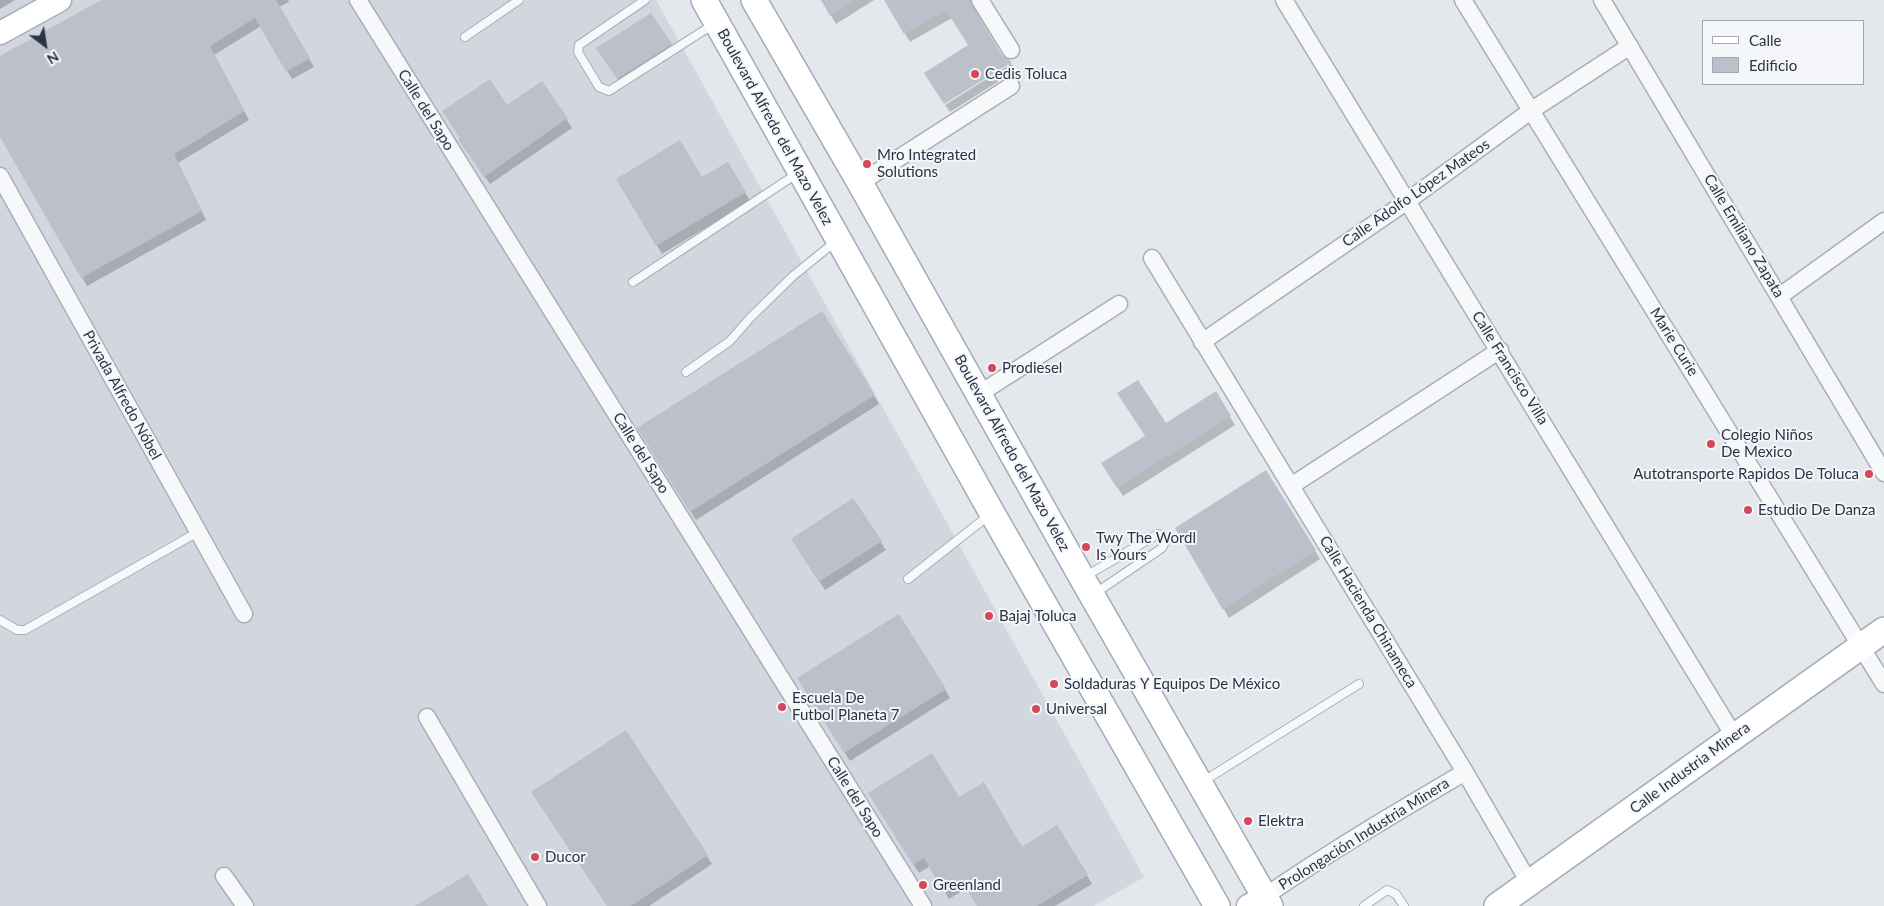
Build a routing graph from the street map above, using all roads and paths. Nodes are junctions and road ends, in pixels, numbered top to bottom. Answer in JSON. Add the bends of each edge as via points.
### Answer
{"nodes":[{"id":1,"x":60,"y":0,"type":"edge"},
{"id":2,"x":358,"y":0,"type":"edge"},
{"id":3,"x":519,"y":0,"type":"edge"},
{"id":4,"x":645,"y":0,"type":"edge"},
{"id":5,"x":704,"y":0,"type":"edge"},
{"id":6,"x":754,"y":0,"type":"edge"},
{"id":7,"x":980,"y":0,"type":"edge"},
{"id":8,"x":1284,"y":0,"type":"edge"},
{"id":9,"x":1463,"y":0,"type":"edge"},
{"id":10,"x":1602,"y":0,"type":"edge"},
{"id":11,"x":716,"y":22,"type":"junction"},
{"id":12,"x":0,"y":34,"type":"edge"},
{"id":13,"x":465,"y":37,"type":"dead end"},
{"id":14,"x":1630,"y":46,"type":"junction"},
{"id":15,"x":1011,"y":50,"type":"dead end"},
{"id":16,"x":1011,"y":86,"type":"dead end"},
{"id":17,"x":1532,"y":110,"type":"junction"},
{"id":18,"x":800,"y":172,"type":"junction"},
{"id":19,"x":0,"y":176,"type":"edge"},
{"id":20,"x":860,"y":183,"type":"junction"},
{"id":21,"x":1406,"y":202,"type":"junction"},
{"id":22,"x":1884,"y":221,"type":"edge"},
{"id":23,"x":838,"y":240,"type":"junction"},
{"id":24,"x":1152,"y":258,"type":"dead end"},
{"id":25,"x":633,"y":282,"type":"dead end"},
{"id":26,"x":1780,"y":296,"type":"junction"},
{"id":27,"x":1119,"y":304,"type":"dead end"},
{"id":28,"x":1202,"y":342,"type":"junction"},
{"id":29,"x":1500,"y":350,"type":"junction"},
{"id":30,"x":686,"y":372,"type":"dead end"},
{"id":31,"x":979,"y":394,"type":"junction"},
{"id":32,"x":1884,"y":473,"type":"edge"},
{"id":33,"x":1291,"y":486,"type":"junction"},
{"id":34,"x":992,"y":513,"type":"junction"},
{"id":35,"x":198,"y":532,"type":"junction"},
{"id":36,"x":908,"y":579,"type":"dead end"},
{"id":37,"x":1087,"y":586,"type":"junction"},
{"id":38,"x":244,"y":614,"type":"dead end"},
{"id":39,"x":0,"y":620,"type":"edge"},
{"id":40,"x":1884,"y":630,"type":"edge"},
{"id":41,"x":1861,"y":647,"type":"junction"},
{"id":42,"x":1359,"y":684,"type":"dead end"},
{"id":43,"x":1884,"y":684,"type":"edge"},
{"id":44,"x":427,"y":717,"type":"dead end"},
{"id":45,"x":1734,"y":736,"type":"junction"},
{"id":46,"x":1465,"y":772,"type":"junction"},
{"id":47,"x":1199,"y":784,"type":"junction"},
{"id":48,"x":224,"y":876,"type":"dead end"},
{"id":49,"x":1530,"y":884,"type":"junction"},
{"id":50,"x":1261,"y":903,"type":"edge"},
{"id":51,"x":245,"y":906,"type":"edge"},
{"id":52,"x":538,"y":906,"type":"edge"},
{"id":53,"x":923,"y":906,"type":"edge"},
{"id":54,"x":1217,"y":906,"type":"edge"},
{"id":55,"x":1364,"y":906,"type":"edge"},
{"id":56,"x":1404,"y":906,"type":"edge"},
{"id":57,"x":1497,"y":906,"type":"edge"}],
"edges":[{"from":1,"to":12,"type":"main road"},
{"from":2,"to":53,"type":"street","name":"Calle del Sapo"},
{"from":3,"to":13,"type":"lane"},
{"from":4,"to":11,"type":"lane","via":[[579,45],[578,52],[599,87],[609,91]]},
{"from":5,"to":11,"type":"main road","name":"Boulevard Alfredo del Mazo Velez"},
{"from":6,"to":20,"type":"main road","name":"Boulevard Alfredo del Mazo Velez"},
{"from":7,"to":15,"type":"street"},
{"from":8,"to":21,"type":"street","name":"Calle Francisco Villa"},
{"from":9,"to":17,"type":"street","name":"Marie Curie"},
{"from":10,"to":14,"type":"street","name":"Calle Emiliano Zapata"},
{"from":11,"to":18,"type":"main road","name":"Boulevard Alfredo del Mazo Velez"},
{"from":14,"to":17,"type":"street","name":"Calle Adolfo López Mateos"},
{"from":14,"to":26,"type":"street","name":"Calle Emiliano Zapata"},
{"from":16,"to":20,"type":"street"},
{"from":17,"to":21,"type":"street","name":"Calle Adolfo López Mateos"},
{"from":17,"to":41,"type":"street","name":"Marie Curie"},
{"from":18,"to":23,"type":"main road","name":"Boulevard Alfredo del Mazo Velez"},
{"from":18,"to":25,"type":"lane"},
{"from":19,"to":35,"type":"street","name":"Privada Alfredo Nóbel"},
{"from":20,"to":31,"type":"main road","name":"Boulevard Alfredo del Mazo Velez"},
{"from":21,"to":28,"type":"street","name":"Calle Adolfo López Mateos"},
{"from":21,"to":29,"type":"street","name":"Calle Francisco Villa"},
{"from":22,"to":26,"type":"street"},
{"from":23,"to":30,"type":"lane","via":[[792,276],[730,341]]},
{"from":23,"to":34,"type":"main road","name":"Boulevard Alfredo del Mazo Velez"},
{"from":24,"to":28,"type":"street","name":"Calle Hacienda Chinameca"},
{"from":26,"to":32,"type":"street","name":"Calle Emiliano Zapata"},
{"from":27,"to":31,"type":"street"},
{"from":28,"to":33,"type":"street","name":"Calle Hacienda Chinameca"},
{"from":29,"to":33,"type":"street"},
{"from":29,"to":45,"type":"street","name":"Calle Francisco Villa"},
{"from":31,"to":37,"type":"main road","name":"Boulevard Alfredo del Mazo Velez"},
{"from":33,"to":46,"type":"street","name":"Calle Hacienda Chinameca"},
{"from":34,"to":36,"type":"lane"},
{"from":34,"to":54,"type":"main road","name":"Boulevard Alfredo del Mazo Velez"},
{"from":35,"to":38,"type":"street","name":"Privada Alfredo Nóbel"},
{"from":35,"to":39,"type":"lane","via":[[26,630],[17,630]]},
{"from":37,"to":37,"type":"lane","via":[[1162,548],[1164,537],[1158,534]]},
{"from":37,"to":47,"type":"main road","name":"Boulevard Alfredo del Mazo Velez"},
{"from":40,"to":41,"type":"main road","name":"Calle Industria Minera"},
{"from":41,"to":43,"type":"street","name":"Marie Curie"},
{"from":41,"to":45,"type":"main road","name":"Calle Industria Minera"},
{"from":42,"to":47,"type":"lane"},
{"from":44,"to":52,"type":"street"},
{"from":45,"to":49,"type":"main road","name":"Calle Industria Minera"},
{"from":46,"to":49,"type":"street","name":"Calle Hacienda Chinameca"},
{"from":46,"to":50,"type":"street","name":"Prolongación Industria Minera","via":[[1307,867]]},
{"from":47,"to":50,"type":"main road","name":"Boulevard Alfredo del Mazo Velez"},
{"from":48,"to":51,"type":"street"},
{"from":49,"to":57,"type":"main road","name":"Calle Industria Minera"},
{"from":55,"to":56,"type":"lane","via":[[1387,890],[1396,894]]}]}
